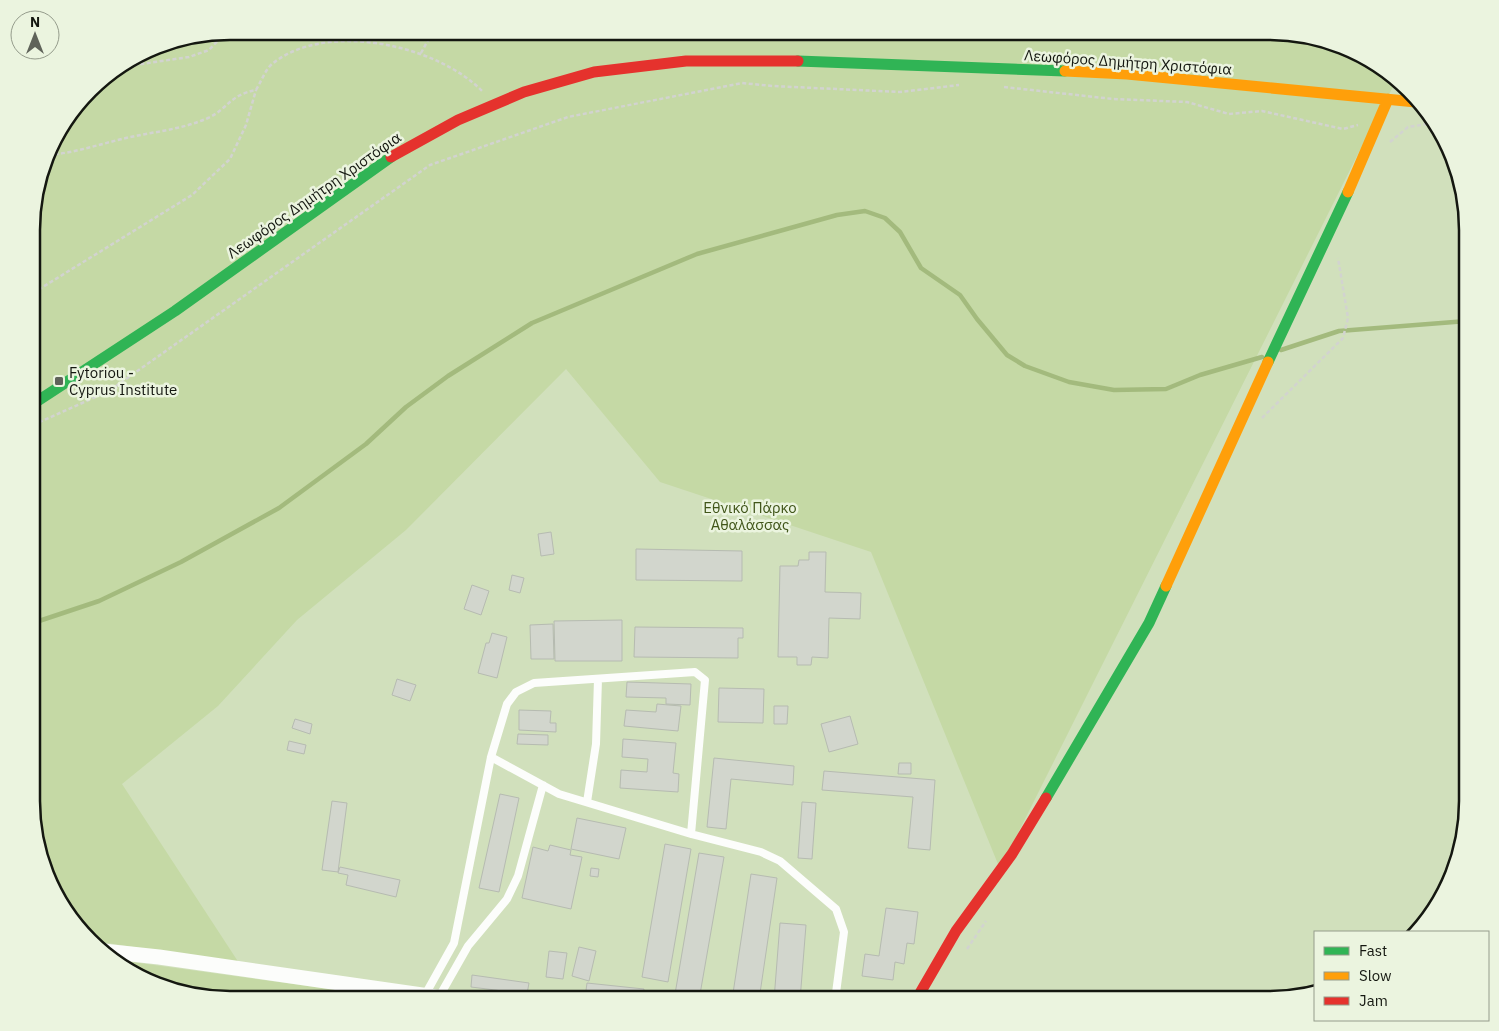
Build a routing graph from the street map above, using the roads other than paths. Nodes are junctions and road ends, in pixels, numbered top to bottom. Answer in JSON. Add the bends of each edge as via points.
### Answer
{"nodes":[{"id":1,"x":1388,"y":99,"type":"junction"},
{"id":2,"x":1408,"y":101,"type":"edge"},
{"id":3,"x":40,"y":399,"type":"edge"},
{"id":4,"x":598,"y":679,"type":"junction"},
{"id":5,"x":492,"y":757,"type":"junction"},
{"id":6,"x":543,"y":785,"type":"junction"},
{"id":7,"x":587,"y":802,"type":"junction"},
{"id":8,"x":690,"y":834,"type":"junction"},
{"id":9,"x":454,"y":943,"type":"junction"},
{"id":10,"x":468,"y":946,"type":"junction"},
{"id":11,"x":115,"y":953,"type":"edge"},
{"id":12,"x":391,"y":991,"type":"edge"},
{"id":13,"x":444,"y":991,"type":"edge"},
{"id":14,"x":446,"y":991,"type":"edge"},
{"id":15,"x":836,"y":991,"type":"edge"},
{"id":16,"x":921,"y":991,"type":"edge"}],
"edges":[{"from":1,"to":2,"type":"main road","name":"Λεωφόρος Δημήτρη Χριστόφια"},
{"from":1,"to":3,"type":"main road","name":"Λεωφόρος Δημήτρη Χριστόφια","via":[[1127,74],[826,61],[686,61],[594,72],[524,92],[458,120],[391,157],[175,311]]},
{"from":1,"to":16,"type":"main road","via":[[1333,228],[1273,350],[1150,623],[1012,854],[956,931]]},
{"from":4,"to":5,"type":"lane","via":[[534,683],[516,692],[506,704]]},
{"from":4,"to":7,"type":"lane","via":[[596,744]]},
{"from":4,"to":8,"type":"lane","via":[[695,672],[705,680]]},
{"from":5,"to":6,"type":"lane"},
{"from":5,"to":9,"type":"lane"},
{"from":6,"to":7,"type":"lane","via":[[559,794]]},
{"from":6,"to":10,"type":"lane","via":[[518,876],[508,899]]},
{"from":7,"to":8,"type":"lane"},
{"from":8,"to":15,"type":"lane","via":[[761,852],[780,861],[836,909],[844,932]]},
{"from":9,"to":10,"type":"lane"},
{"from":9,"to":13,"type":"lane"},
{"from":10,"to":14,"type":"lane"},
{"from":11,"to":12,"type":"street"}]}
